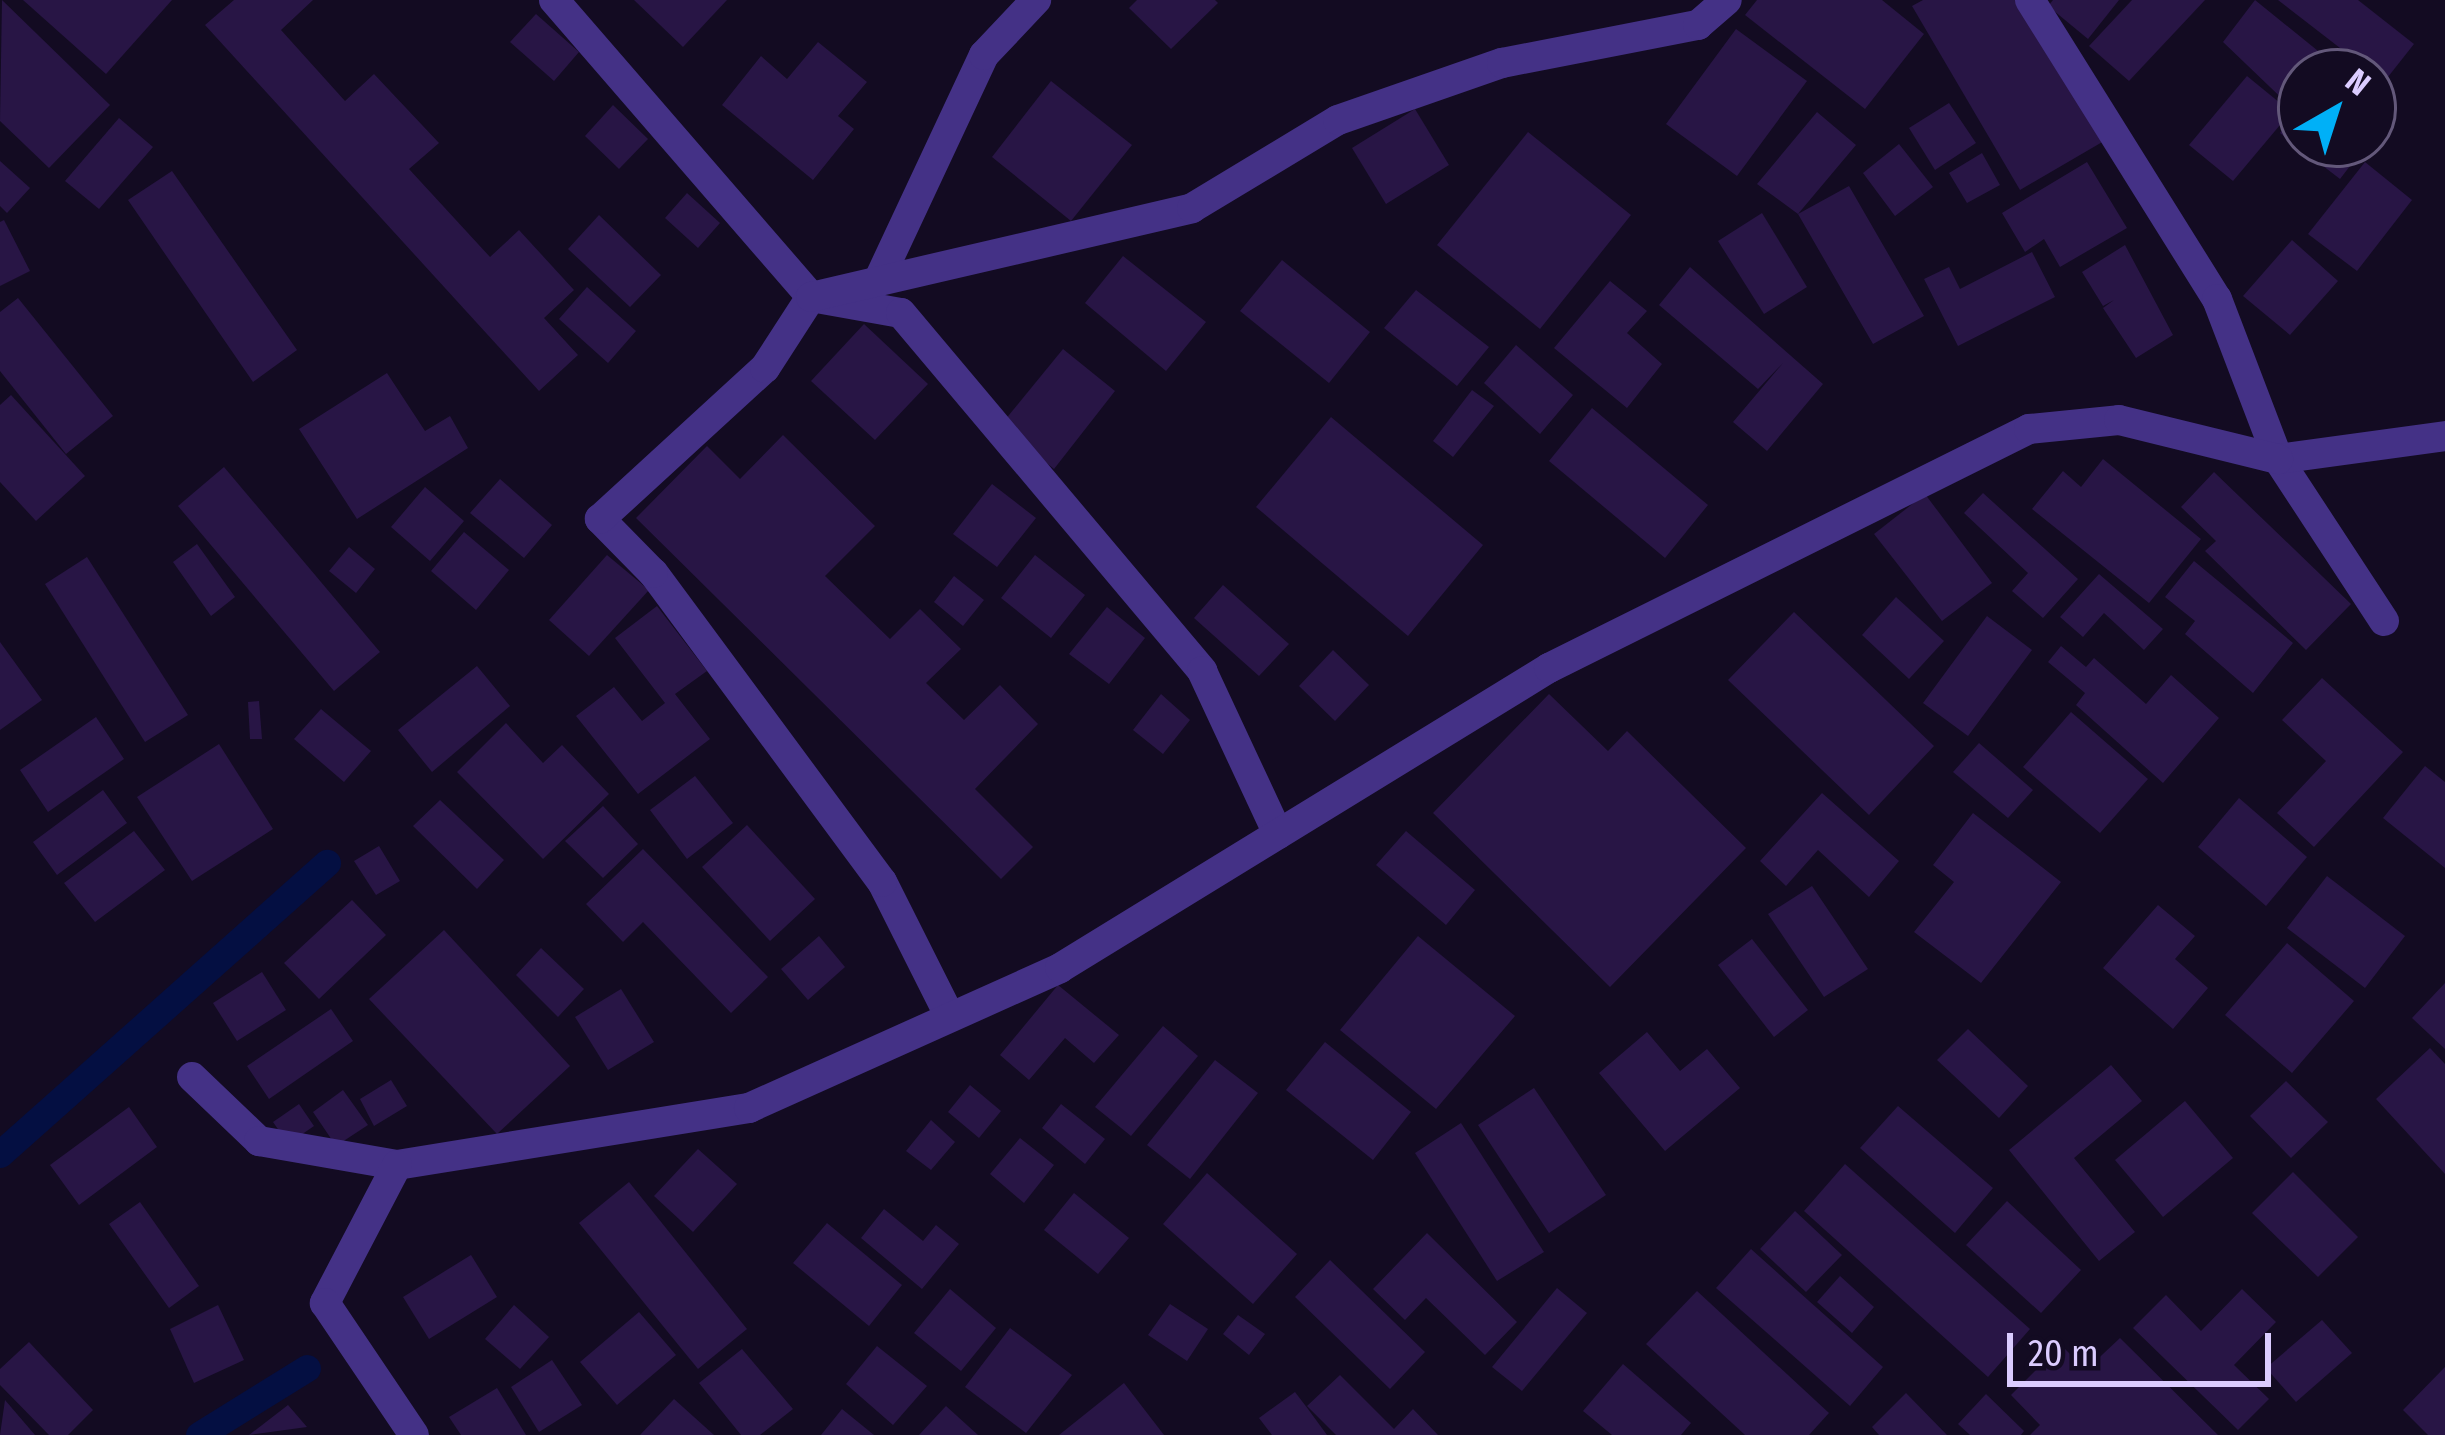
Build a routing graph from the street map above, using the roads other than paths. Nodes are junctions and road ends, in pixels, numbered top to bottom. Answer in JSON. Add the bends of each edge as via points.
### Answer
{"nodes":[{"id":1,"x":554,"y":0,"type":"edge"},
{"id":2,"x":1036,"y":0,"type":"edge"},
{"id":3,"x":1727,"y":0,"type":"edge"},
{"id":4,"x":2030,"y":0,"type":"edge"},
{"id":5,"x":880,"y":278,"type":"junction"},
{"id":6,"x":811,"y":296,"type":"junction"},
{"id":7,"x":2445,"y":436,"type":"edge"},
{"id":8,"x":2278,"y":459,"type":"junction"},
{"id":9,"x":2384,"y":621,"type":"dead end"},
{"id":10,"x":1278,"y":834,"type":"junction"},
{"id":11,"x":950,"y":1017,"type":"junction"},
{"id":12,"x":191,"y":1077,"type":"dead end"},
{"id":13,"x":397,"y":1165,"type":"junction"},
{"id":14,"x":414,"y":1435,"type":"edge"}],
"edges":[{"from":1,"to":6,"type":"street"},
{"from":2,"to":5,"type":"street","via":[[985,55]]},
{"from":3,"to":5,"type":"street","via":[[1698,25],[1502,62],[1338,120],[1192,208]]},
{"from":4,"to":8,"type":"street","via":[[2217,299]]},
{"from":5,"to":6,"type":"street"},
{"from":6,"to":10,"type":"street","via":[[901,313],[1202,671]]},
{"from":6,"to":11,"type":"street","via":[[764,368],[600,519],[653,573],[883,882]]},
{"from":7,"to":8,"type":"street"},
{"from":8,"to":9,"type":"street"},
{"from":8,"to":10,"type":"street","via":[[2119,420],[2029,429],[1549,668]]},
{"from":10,"to":11,"type":"street","via":[[1060,968]]},
{"from":11,"to":13,"type":"street","via":[[749,1108]]},
{"from":12,"to":13,"type":"street","via":[[259,1142]]},
{"from":13,"to":14,"type":"street","via":[[325,1303]]}]}
